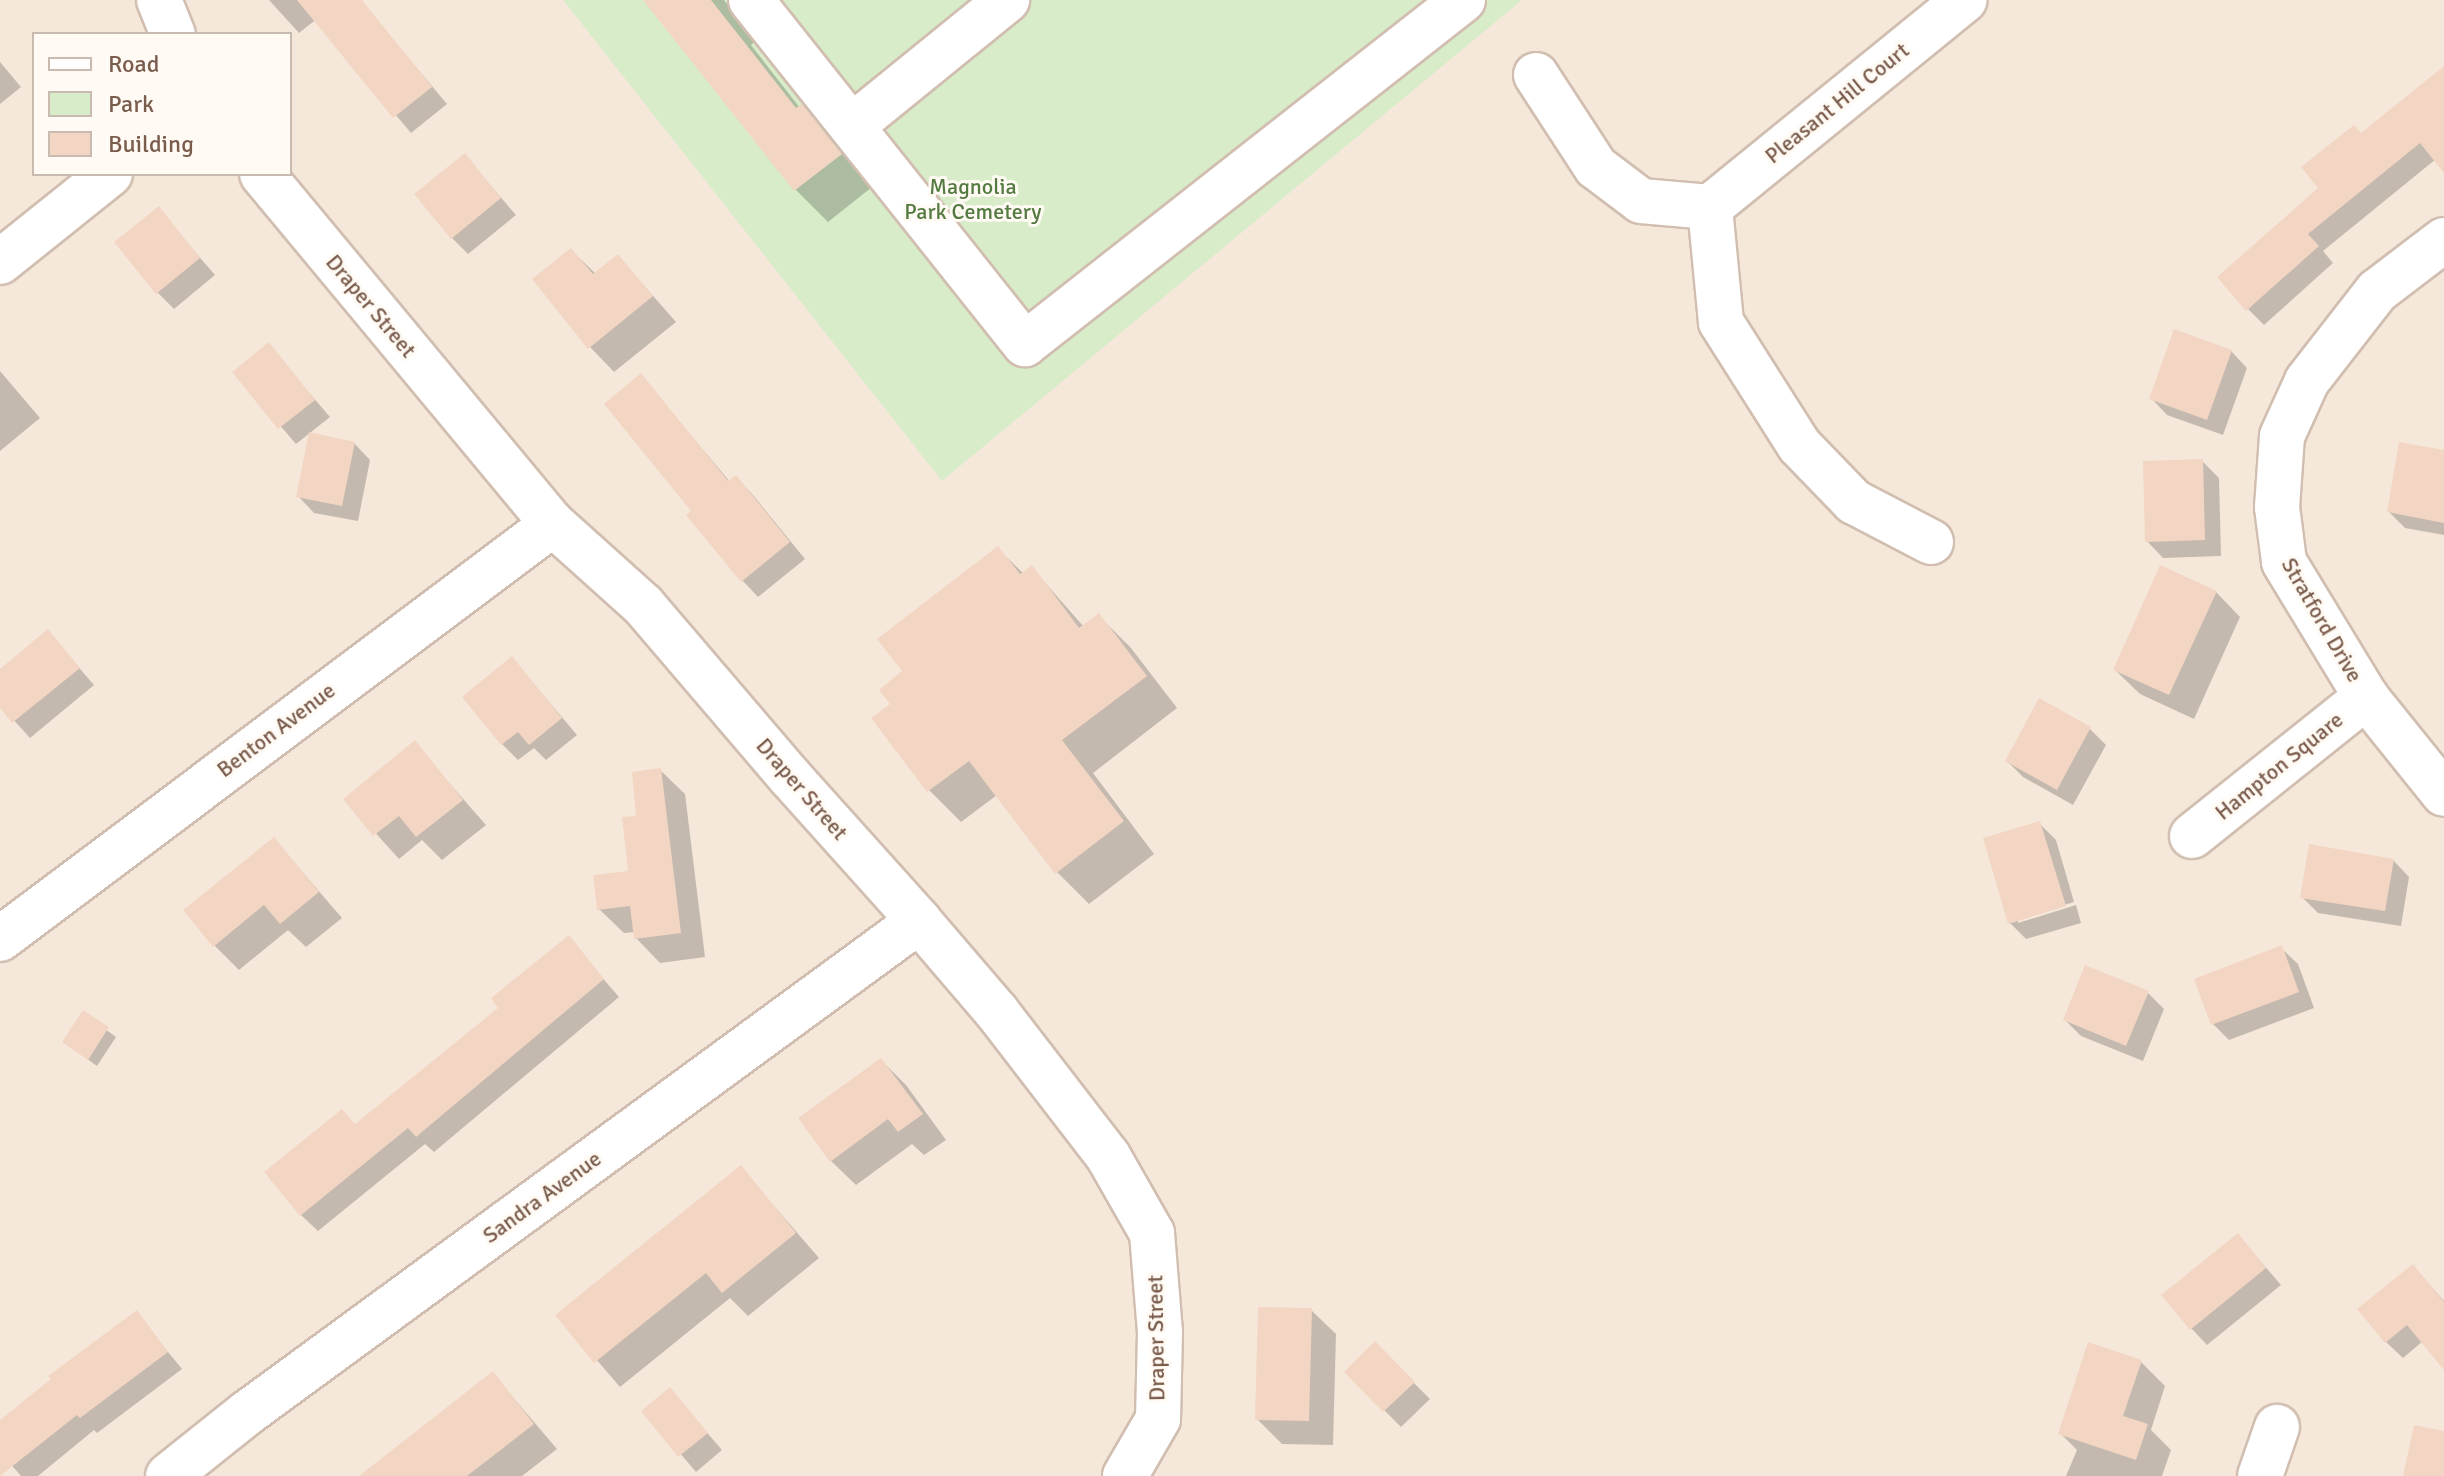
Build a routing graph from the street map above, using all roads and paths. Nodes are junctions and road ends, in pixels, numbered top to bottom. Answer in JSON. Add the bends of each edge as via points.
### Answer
{"nodes":[{"id":1,"x":159,"y":0,"type":"edge"},
{"id":2,"x":751,"y":0,"type":"edge"},
{"id":3,"x":1007,"y":0,"type":"edge"},
{"id":4,"x":1463,"y":0,"type":"edge"},
{"id":5,"x":1965,"y":0,"type":"edge"},
{"id":6,"x":172,"y":32,"type":"edge"},
{"id":7,"x":1536,"y":75,"type":"dead end"},
{"id":8,"x":852,"y":126,"type":"junction"},
{"id":9,"x":108,"y":176,"type":"edge"},
{"id":10,"x":264,"y":176,"type":"edge"},
{"id":11,"x":1710,"y":207,"type":"junction"},
{"id":12,"x":2444,"y":240,"type":"edge"},
{"id":13,"x":0,"y":262,"type":"edge"},
{"id":14,"x":553,"y":524,"type":"junction"},
{"id":15,"x":1931,"y":542,"type":"dead end"},
{"id":16,"x":2366,"y":697,"type":"junction"},
{"id":17,"x":2444,"y":794,"type":"edge"},
{"id":18,"x":2192,"y":836,"type":"dead end"},
{"id":19,"x":919,"y":921,"type":"junction"},
{"id":20,"x":0,"y":939,"type":"edge"},
{"id":21,"x":2277,"y":1427,"type":"dead end"},
{"id":22,"x":168,"y":1476,"type":"edge"},
{"id":23,"x":1125,"y":1476,"type":"edge"},
{"id":24,"x":2260,"y":1476,"type":"edge"}],
"edges":[{"from":1,"to":6,"type":"street"},
{"from":2,"to":8,"type":"street"},
{"from":3,"to":8,"type":"street"},
{"from":4,"to":8,"type":"street","via":[[1025,344]]},
{"from":5,"to":11,"type":"street","name":"Pleasant Hill Court"},
{"from":7,"to":11,"type":"street","via":[[1596,167],[1641,201]]},
{"from":9,"to":13,"type":"street"},
{"from":10,"to":14,"type":"street","name":"Draper Street"},
{"from":11,"to":15,"type":"street","via":[[1721,322],[1799,445],[1854,502]]},
{"from":12,"to":16,"type":"street","name":"Stratford Drive","via":[[2377,291],[2307,381],[2282,436],[2277,507],[2284,562]]},
{"from":14,"to":19,"type":"street","name":"Draper Street","via":[[643,605]]},
{"from":14,"to":20,"type":"street","name":"Benton Avenue"},
{"from":16,"to":17,"type":"street","name":"Stratford Drive"},
{"from":16,"to":18,"type":"street","name":"Hampton Square"},
{"from":19,"to":22,"type":"street","name":"Sandra Avenue"},
{"from":19,"to":23,"type":"street","name":"Draper Street","via":[[1108,1156],[1152,1233],[1160,1332],[1158,1419]]},
{"from":21,"to":24,"type":"street"}]}
